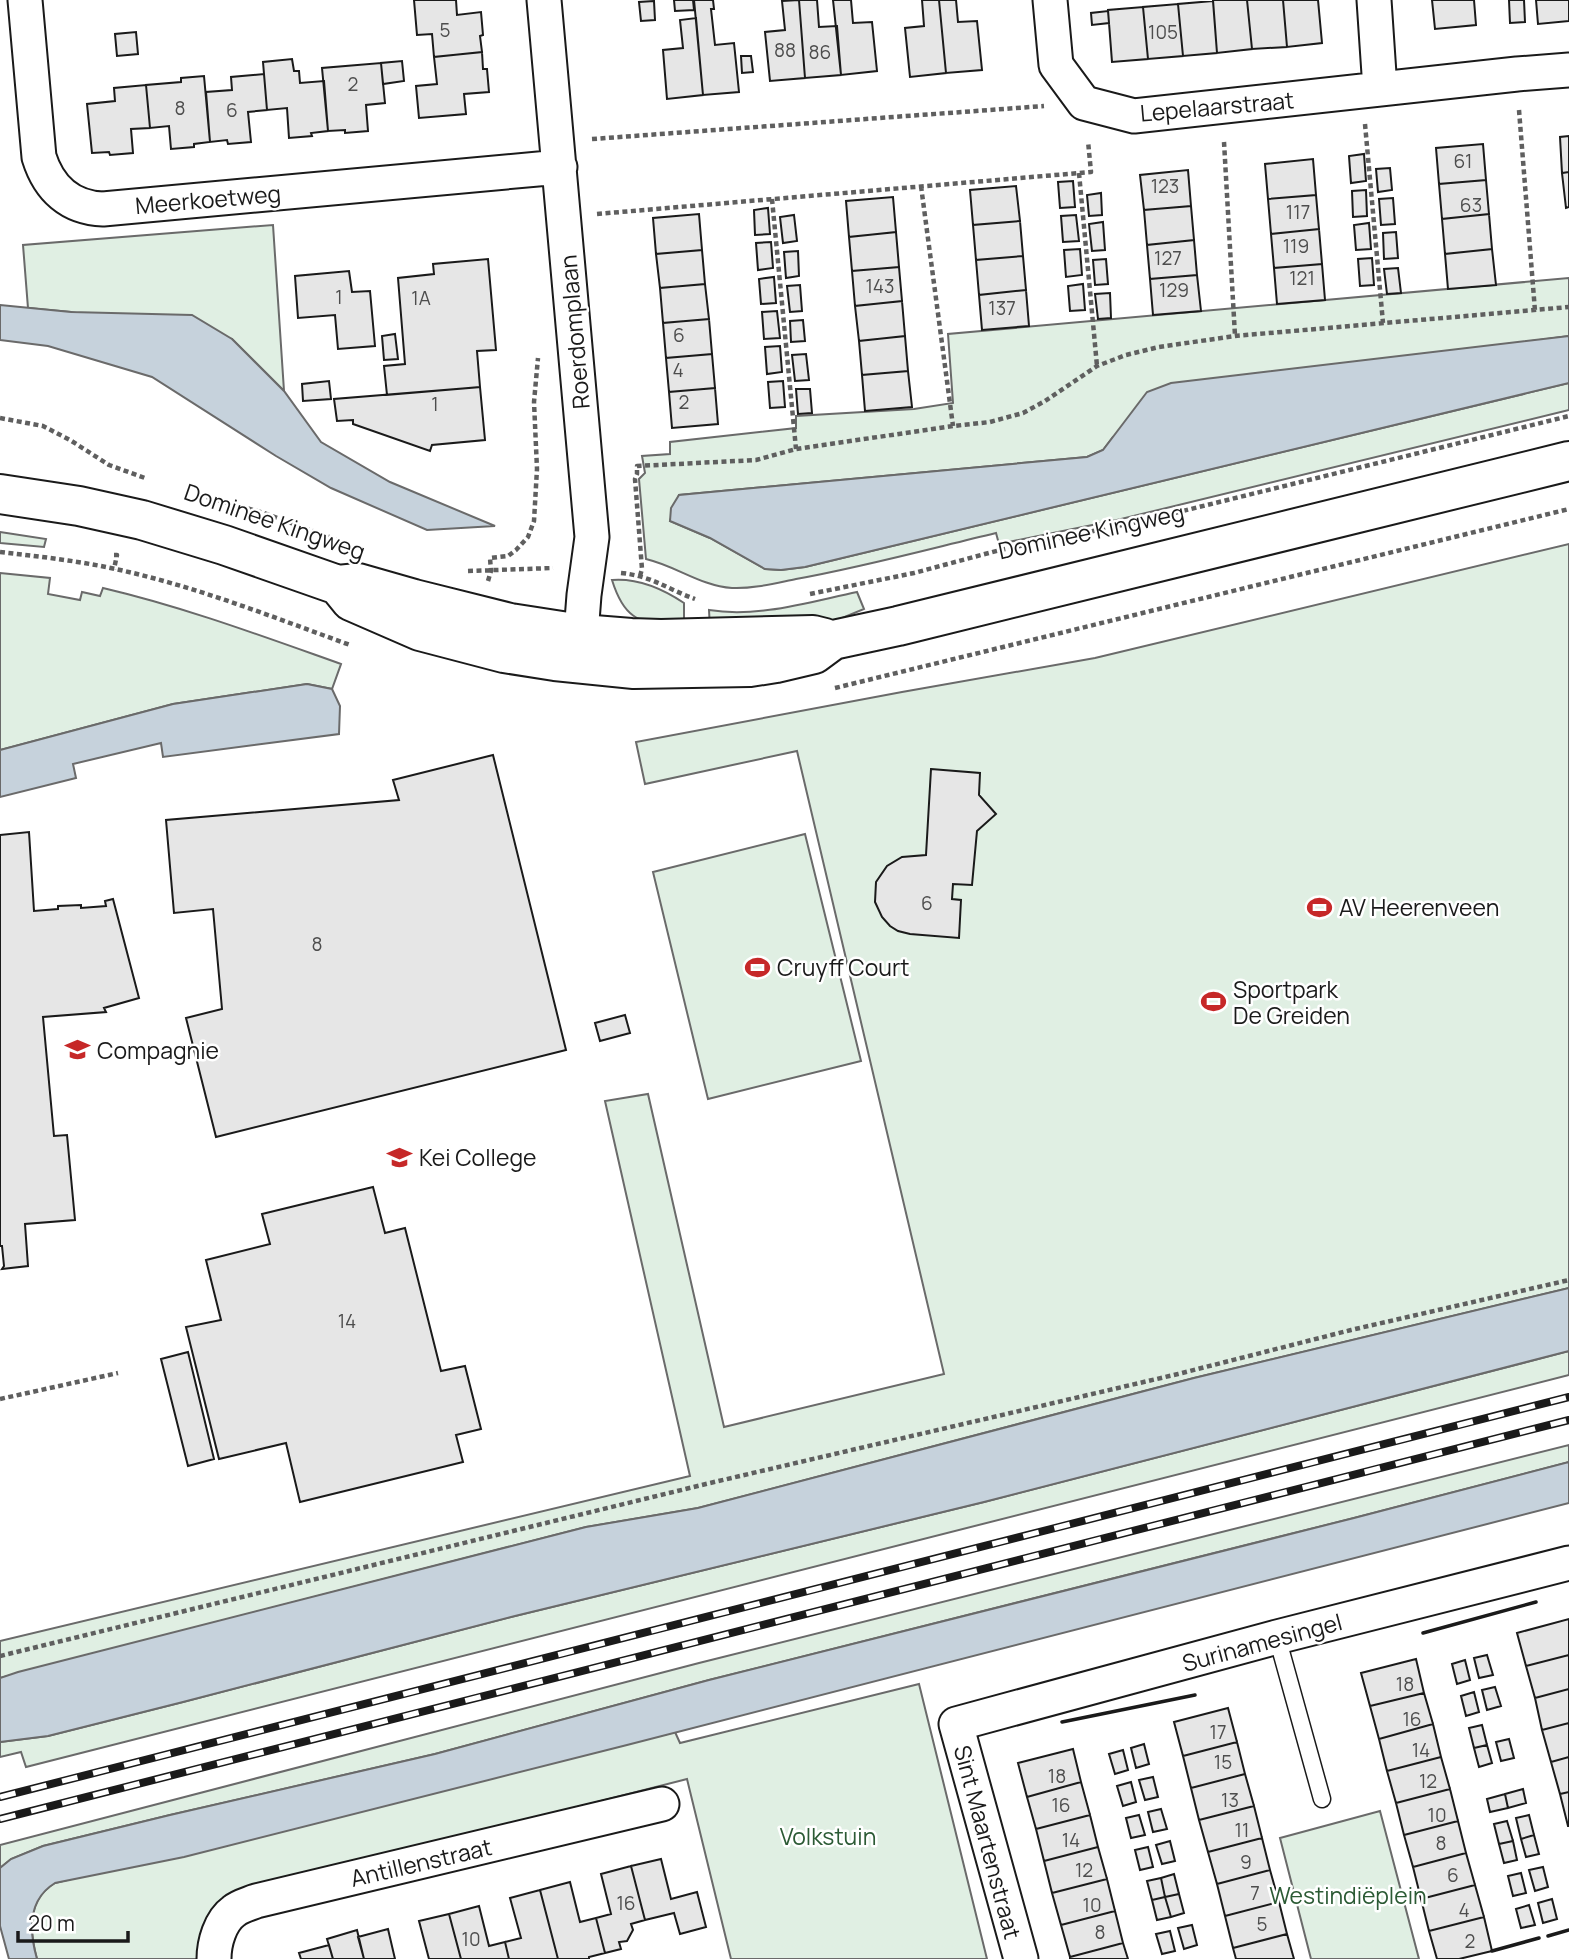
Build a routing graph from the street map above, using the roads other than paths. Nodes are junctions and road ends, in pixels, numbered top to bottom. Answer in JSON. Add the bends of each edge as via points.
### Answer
{"nodes":[{"id":1,"x":25,"y":0,"type":"edge"},
{"id":2,"x":544,"y":0,"type":"edge"},
{"id":3,"x":1050,"y":0,"type":"edge"},
{"id":4,"x":1374,"y":0,"type":"edge"},
{"id":5,"x":1569,"y":70,"type":"edge"},
{"id":6,"x":1371,"y":90,"type":"junction"},
{"id":7,"x":558,"y":155,"type":"junction"},
{"id":8,"x":1569,"y":461,"type":"edge"},
{"id":9,"x":0,"y":494,"type":"edge"},
{"id":10,"x":580,"y":649,"type":"junction"},
{"id":11,"x":1569,"y":1563,"type":"edge"},
{"id":12,"x":1277,"y":1637,"type":"junction"},
{"id":13,"x":956,"y":1724,"type":"joint"},
{"id":14,"x":1322,"y":1799,"type":"dead end"},
{"id":15,"x":662,"y":1804,"type":"dead end"},
{"id":16,"x":214,"y":1959,"type":"edge"},
{"id":17,"x":1021,"y":1959,"type":"edge"}],
"edges":[{"from":1,"to":7,"type":"street","name":"Meerkoetweg","via":[[39,158],[56,190],[84,207],[126,207]]},
{"from":2,"to":7,"type":"street","name":"Roerdomplaan"},
{"from":3,"to":6,"type":"street","name":"Lepelaarstraat","via":[[1056,65],[1084,103],[1133,116]]},
{"from":4,"to":6,"type":"street"},
{"from":5,"to":6,"type":"street","name":"Lepelaarstraat"},
{"from":7,"to":10,"type":"street","name":"Roerdomplaan","via":[[593,537]]},
{"from":8,"to":10,"type":"main road","name":"Dominee Kingweg","via":[[832,640],[813,635],[661,639]]},
{"from":9,"to":10,"type":"main road","name":"Dominee Kingweg","via":[[142,520],[224,544],[338,585],[351,601],[420,631],[504,653]]},
{"from":11,"to":12,"type":"street","name":"Surinamesingel"},
{"from":12,"to":13,"type":"street","name":"Surinamesingel"},
{"from":12,"to":14,"type":"lane"},
{"from":13,"to":17,"type":"street","name":"Sint Maartenstraat"},
{"from":15,"to":16,"type":"street","name":"Antillenstraat","via":[[256,1901],[233,1911],[224,1923],[214,1945]]}]}
